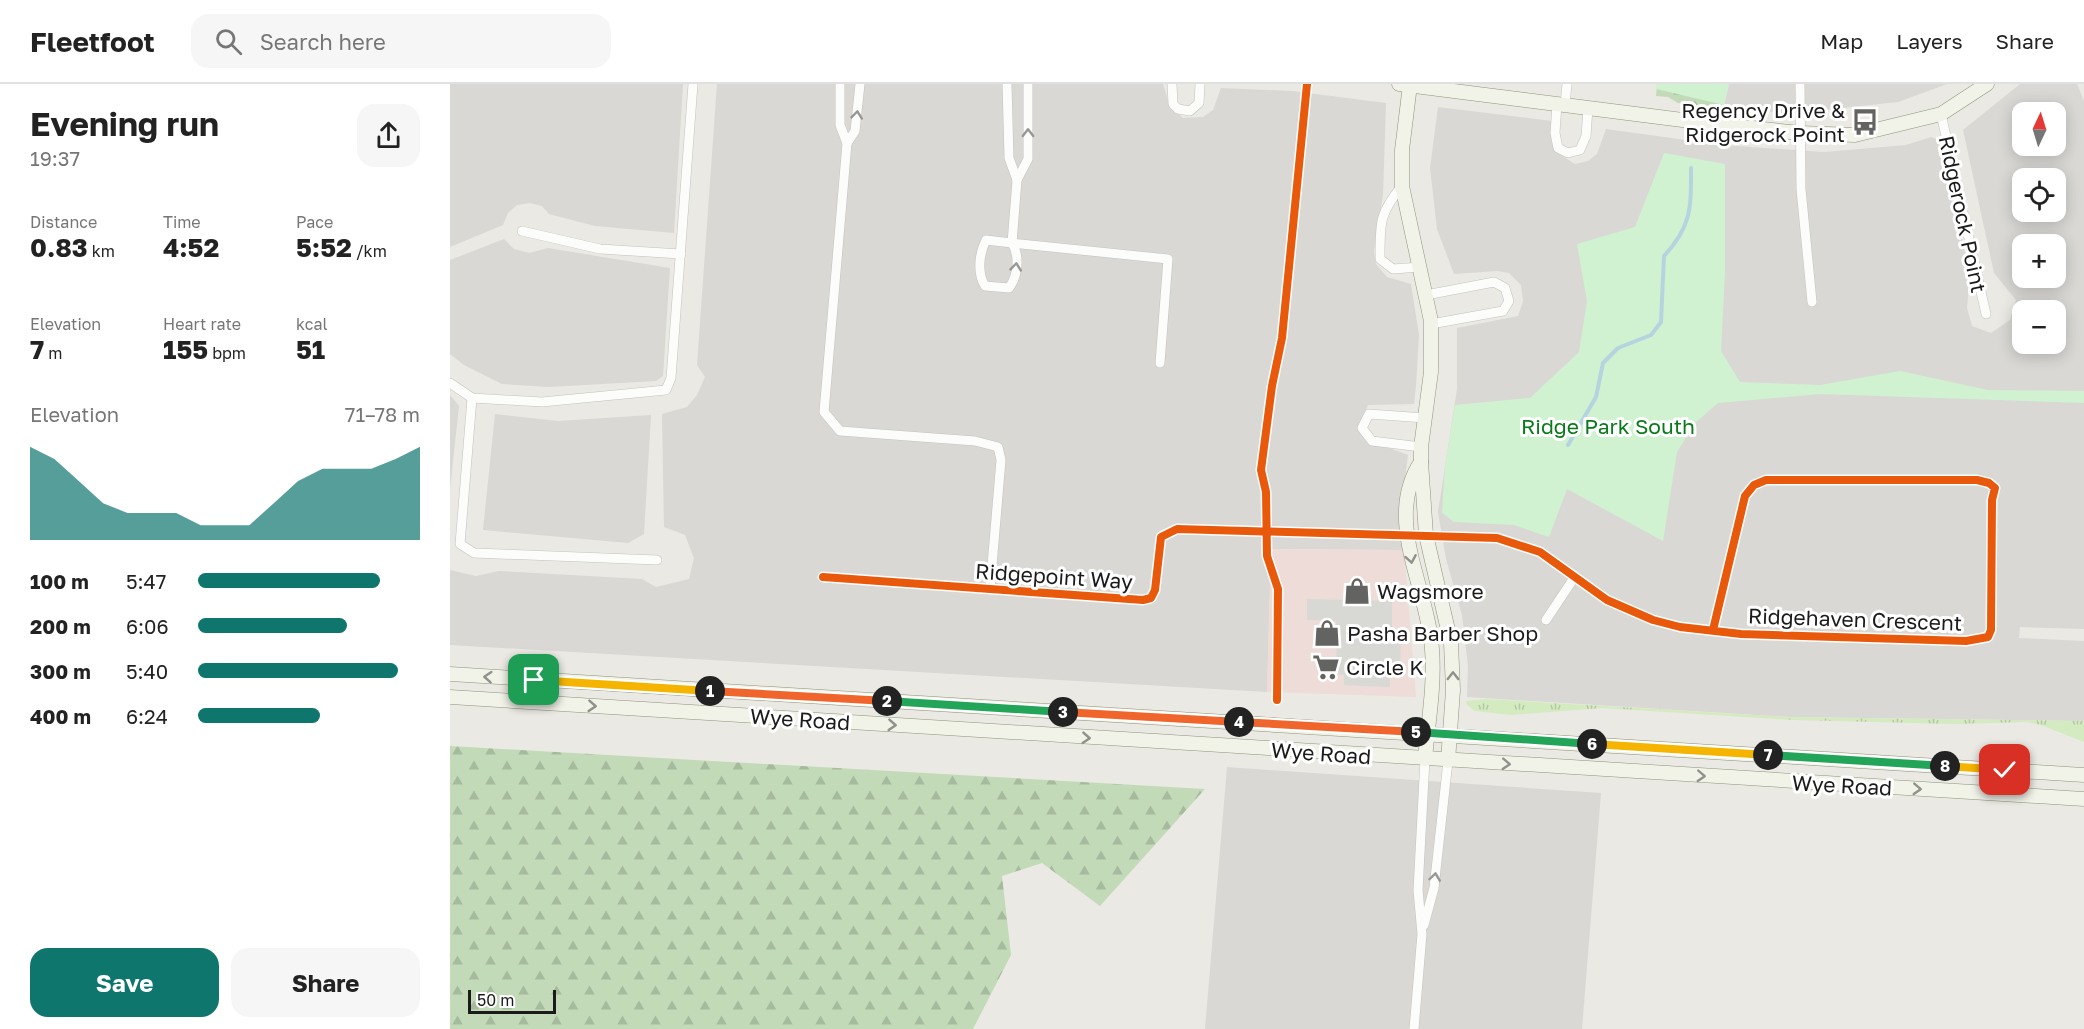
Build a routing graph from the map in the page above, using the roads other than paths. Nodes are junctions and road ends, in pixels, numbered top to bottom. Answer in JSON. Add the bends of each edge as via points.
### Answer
{"nodes":[{"id":1,"x":693,"y":84,"type":"edge"},
{"id":2,"x":840,"y":84,"type":"edge"},
{"id":3,"x":860,"y":84,"type":"edge"},
{"id":4,"x":1007,"y":84,"type":"edge"},
{"id":5,"x":1028,"y":84,"type":"edge"},
{"id":6,"x":1172,"y":84,"type":"edge"},
{"id":7,"x":1200,"y":84,"type":"edge"},
{"id":8,"x":1406,"y":84,"type":"edge"},
{"id":9,"x":1567,"y":84,"type":"edge"},
{"id":10,"x":1800,"y":84,"type":"edge"},
{"id":11,"x":1987,"y":84,"type":"edge"},
{"id":12,"x":1561,"y":105,"type":"junction"},
{"id":13,"x":1588,"y":108,"type":"junction"},
{"id":14,"x":1941,"y":114,"type":"junction"},
{"id":15,"x":1800,"y":133,"type":"junction"},
{"id":16,"x":847,"y":143,"type":"junction"},
{"id":17,"x":1017,"y":180,"type":"junction"},
{"id":18,"x":1402,"y":186,"type":"junction"},
{"id":19,"x":522,"y":231,"type":"dead end"},
{"id":20,"x":1012,"y":243,"type":"junction"},
{"id":21,"x":681,"y":254,"type":"junction"},
{"id":22,"x":1420,"y":267,"type":"junction"},
{"id":23,"x":1426,"y":295,"type":"junction"},
{"id":24,"x":1812,"y":302,"type":"dead end"},
{"id":25,"x":1986,"y":314,"type":"dead end"},
{"id":26,"x":1431,"y":324,"type":"junction"},
{"id":27,"x":1160,"y":363,"type":"dead end"},
{"id":28,"x":450,"y":383,"type":"edge"},
{"id":29,"x":472,"y":398,"type":"junction"},
{"id":30,"x":1425,"y":418,"type":"junction"},
{"id":31,"x":1420,"y":447,"type":"junction"},
{"id":32,"x":1421,"y":462,"type":"junction"},
{"id":33,"x":1408,"y":534,"type":"junction"},
{"id":34,"x":1426,"y":535,"type":"junction"},
{"id":35,"x":657,"y":560,"type":"dead end"},
{"id":36,"x":823,"y":578,"type":"dead end"},
{"id":37,"x":1574,"y":578,"type":"junction"},
{"id":38,"x":990,"y":589,"type":"junction"},
{"id":39,"x":1546,"y":620,"type":"dead end"},
{"id":40,"x":1713,"y":630,"type":"junction"},
{"id":41,"x":450,"y":674,"type":"edge"},
{"id":42,"x":450,"y":697,"type":"edge"},
{"id":43,"x":1427,"y":733,"type":"junction"},
{"id":44,"x":1450,"y":734,"type":"junction"},
{"id":45,"x":1425,"y":759,"type":"junction"},
{"id":46,"x":1448,"y":761,"type":"junction"},
{"id":47,"x":2084,"y":775,"type":"edge"},
{"id":48,"x":2084,"y":799,"type":"edge"},
{"id":49,"x":1422,"y":934,"type":"junction"},
{"id":50,"x":1414,"y":1029,"type":"edge"}],
"edges":[{"from":1,"to":21,"type":"street"},
{"from":2,"to":16,"type":"street","name":"Ridgepoint Way","via":[[840,125]]},
{"from":16,"to":3,"type":"street","name":"Ridgepoint Way","one_way":true,"via":[[855,131]]},
{"from":4,"to":17,"type":"street","via":[[1009,158]]},
{"from":17,"to":5,"type":"street","one_way":true,"via":[[1028,159]]},
{"from":6,"to":7,"type":"street","via":[[1173,104],[1190,111],[1199,104]]},
{"from":8,"to":12,"type":"main road"},
{"from":8,"to":18,"type":"main road"},
{"from":9,"to":12,"type":"street"},
{"from":10,"to":15,"type":"street"},
{"from":11,"to":14,"type":"main road"},
{"from":12,"to":13,"type":"main road"},
{"from":12,"to":13,"type":"street","via":[[1555,133],[1558,148],[1568,153],[1580,150]]},
{"from":13,"to":15,"type":"main road"},
{"from":14,"to":15,"type":"main road","via":[[1854,135]]},
{"from":14,"to":25,"type":"street","name":"Ridgerock Point"},
{"from":15,"to":24,"type":"street"},
{"from":16,"to":38,"type":"street","name":"Ridgepoint Way","via":[[824,412],[840,431],[975,441],[998,447],[1001,460]]},
{"from":17,"to":20,"type":"street"},
{"from":18,"to":22,"type":"main road"},
{"from":18,"to":22,"type":"street","via":[[1386,204],[1382,217],[1380,259],[1394,269]]},
{"from":19,"to":21,"type":"street","via":[[600,249]]},
{"from":20,"to":20,"type":"street","one_way":true,"via":[[987,240],[982,249],[980,277],[985,286],[1009,288],[1014,281],[1018,252]]},
{"from":20,"to":27,"type":"street","via":[[1168,259]]},
{"from":21,"to":29,"type":"street","via":[[671,378],[666,390],[553,401]]},
{"from":22,"to":23,"type":"main road"},
{"from":23,"to":26,"type":"main road"},
{"from":23,"to":26,"type":"street","via":[[1494,282],[1505,288],[1509,301],[1503,311]]},
{"from":26,"to":30,"type":"main road","via":[[1431,372]]},
{"from":28,"to":29,"type":"street"},
{"from":29,"to":35,"type":"street","via":[[460,544],[474,553]]},
{"from":30,"to":31,"type":"main road"},
{"from":30,"to":31,"type":"street","via":[[1369,414],[1362,428],[1372,441]]},
{"from":31,"to":32,"type":"main road"},
{"from":32,"to":33,"type":"main road","via":[[1411,478],[1408,493]]},
{"from":32,"to":34,"type":"main road"},
{"from":33,"to":34,"type":"street","name":"Ridgehaven Crescent"},
{"from":33,"to":38,"type":"street","name":"Ridgepoint Way","via":[[1177,529],[1161,537],[1151,598]]},
{"from":33,"to":43,"type":"main road","one_way":true,"via":[[1432,647]]},
{"from":34,"to":37,"type":"street","name":"Ridgehaven Crescent","via":[[1510,541],[1540,552]]},
{"from":44,"to":34,"type":"main road","one_way":true,"via":[[1451,643]]},
{"from":36,"to":38,"type":"street","name":"Ridgepoint Way"},
{"from":37,"to":39,"type":"street"},
{"from":37,"to":40,"type":"street","name":"Ridgehaven Crescent","via":[[1607,600],[1653,620]]},
{"from":40,"to":40,"type":"street","name":"Ridgehaven Crescent","via":[[1745,496],[1754,486],[1766,480],[1977,480],[1995,488],[1988,637],[1966,641]]},
{"from":43,"to":41,"type":"main road","name":"Wye Road","one_way":true},
{"from":42,"to":45,"type":"main road","name":"Wye Road","one_way":true},
{"from":43,"to":44,"type":"main road","name":"Wye Road"},
{"from":43,"to":45,"type":"main road"},
{"from":44,"to":46,"type":"main road"},
{"from":44,"to":47,"type":"main road","name":"Wye Road"},
{"from":45,"to":46,"type":"main road","name":"Wye Road"},
{"from":45,"to":49,"type":"street","via":[[1419,890]]},
{"from":46,"to":48,"type":"main road","name":"Wye Road","one_way":true},
{"from":49,"to":46,"type":"street","one_way":true,"via":[[1434,888]]},
{"from":49,"to":50,"type":"street"}]}
